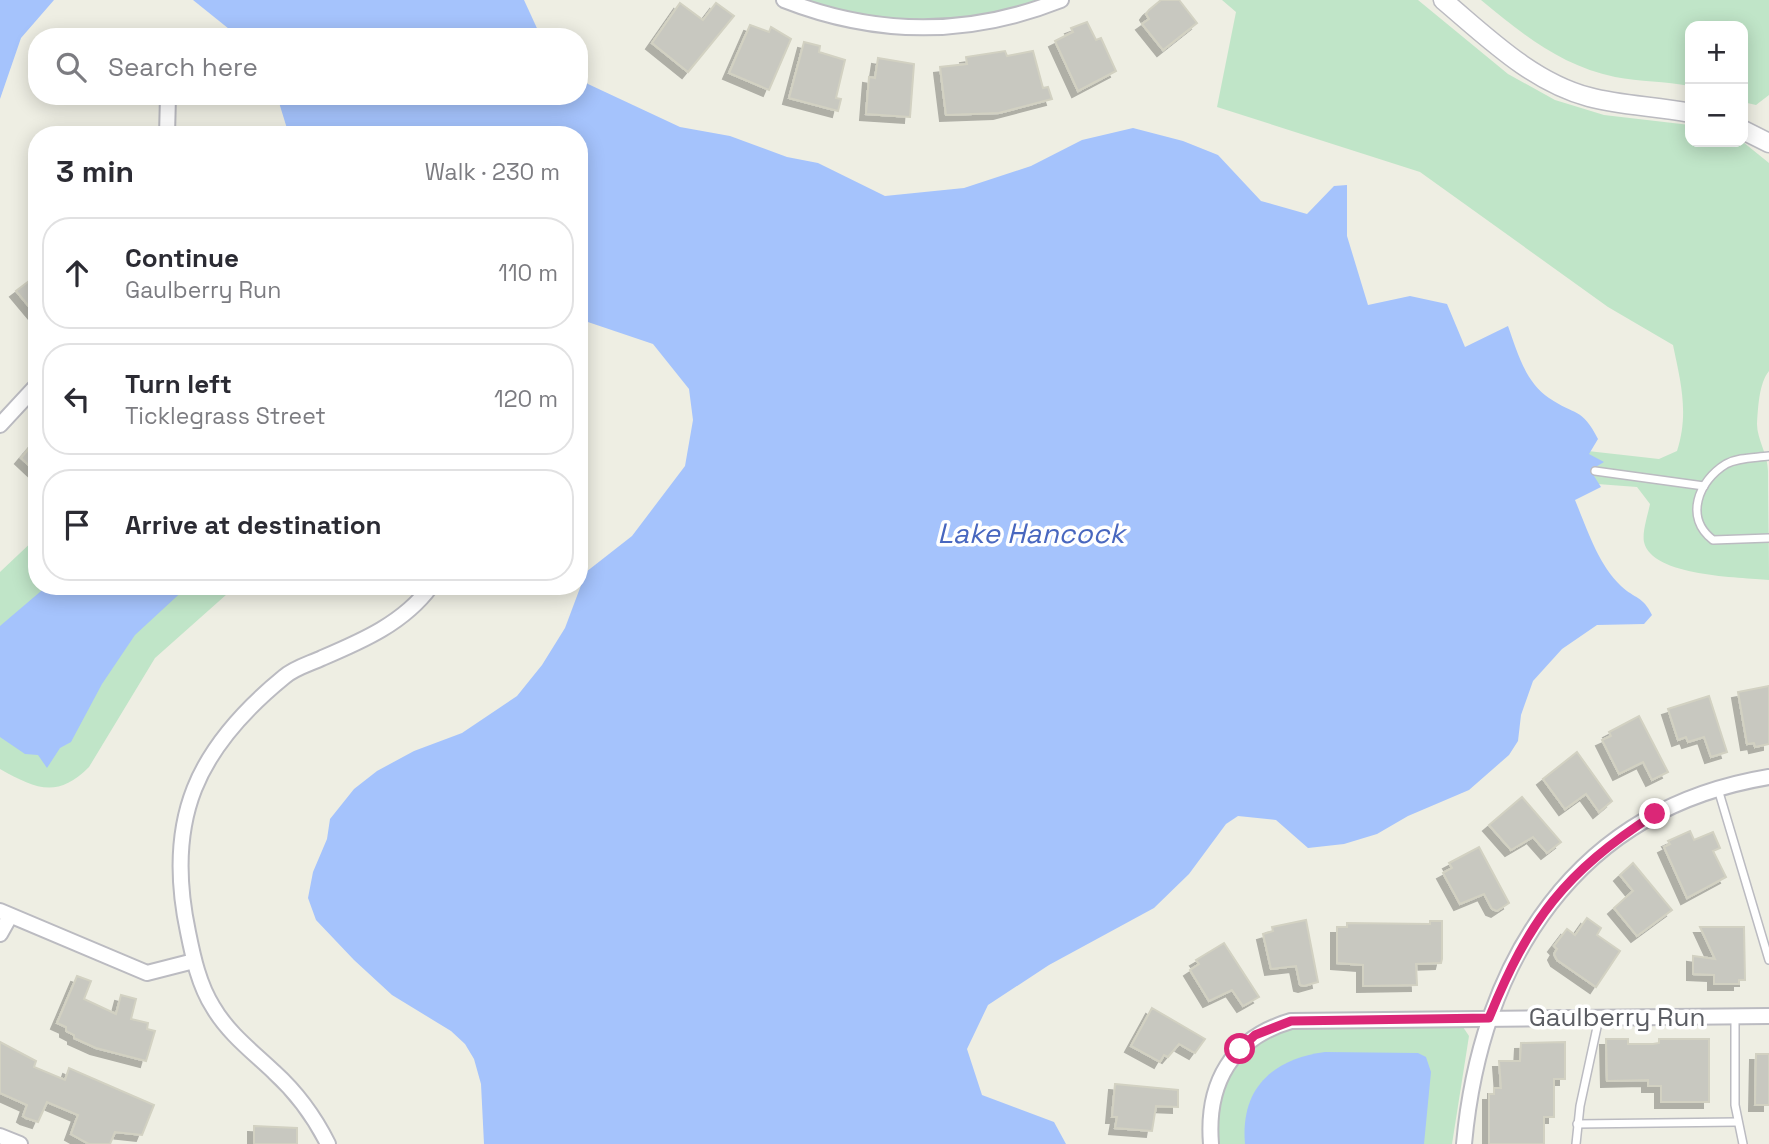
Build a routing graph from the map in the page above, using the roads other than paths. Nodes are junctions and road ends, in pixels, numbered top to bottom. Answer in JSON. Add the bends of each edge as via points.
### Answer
{"nodes":[{"id":1,"x":783,"y":0,"type":"edge"},
{"id":2,"x":1061,"y":0,"type":"edge"},
{"id":3,"x":1443,"y":0,"type":"edge"},
{"id":4,"x":168,"y":105,"type":"edge"},
{"id":5,"x":1685,"y":112,"type":"edge"},
{"id":6,"x":166,"y":126,"type":"edge"},
{"id":7,"x":1748,"y":133,"type":"edge"},
{"id":8,"x":1769,"y":144,"type":"edge"},
{"id":9,"x":28,"y":395,"type":"edge"},
{"id":10,"x":0,"y":425,"type":"edge"},
{"id":11,"x":1769,"y":456,"type":"edge"},
{"id":12,"x":1595,"y":471,"type":"dead end"},
{"id":13,"x":1704,"y":486,"type":"junction"},
{"id":14,"x":1769,"y":538,"type":"edge"},
{"id":15,"x":422,"y":595,"type":"edge"},
{"id":16,"x":1769,"y":777,"type":"edge"},
{"id":17,"x":1717,"y":788,"type":"junction"},
{"id":18,"x":5,"y":915,"type":"edge"},
{"id":19,"x":0,"y":934,"type":"edge"},
{"id":20,"x":1769,"y":960,"type":"edge"},
{"id":21,"x":194,"y":961,"type":"junction"},
{"id":22,"x":1735,"y":1016,"type":"junction"},
{"id":23,"x":1769,"y":1016,"type":"edge"},
{"id":24,"x":1599,"y":1017,"type":"junction"},
{"id":25,"x":1489,"y":1018,"type":"junction"},
{"id":26,"x":1737,"y":1122,"type":"junction"},
{"id":27,"x":1577,"y":1124,"type":"junction"},
{"id":28,"x":0,"y":1136,"type":"edge"},
{"id":29,"x":19,"y":1144,"type":"edge"},
{"id":30,"x":328,"y":1144,"type":"edge"},
{"id":31,"x":1211,"y":1144,"type":"edge"},
{"id":32,"x":1464,"y":1144,"type":"edge"},
{"id":33,"x":1576,"y":1144,"type":"edge"},
{"id":34,"x":1743,"y":1144,"type":"edge"}],
"edges":[{"from":1,"to":2,"type":"street","via":[[852,22],[923,30],[996,21]]},
{"from":3,"to":5,"type":"street","via":[[1546,80],[1589,97]]},
{"from":4,"to":6,"type":"street"},
{"from":7,"to":8,"type":"street"},
{"from":9,"to":10,"type":"street"},
{"from":11,"to":13,"type":"lane","via":[[1726,464]]},
{"from":12,"to":13,"type":"lane"},
{"from":13,"to":14,"type":"lane","via":[[1696,499],[1696,512],[1706,534],[1724,542]]},
{"from":15,"to":21,"type":"street","via":[[389,626],[288,673],[246,707],[214,749],[187,805],[180,842],[181,902]]},
{"from":16,"to":17,"type":"street"},
{"from":17,"to":20,"type":"lane"},
{"from":17,"to":25,"type":"street","via":[[1655,814],[1571,879],[1529,932]]},
{"from":18,"to":19,"type":"street"},
{"from":18,"to":21,"type":"street","via":[[147,973]]},
{"from":21,"to":30,"type":"street","via":[[212,1006],[237,1039],[277,1074]]},
{"from":22,"to":23,"type":"street","name":"Gaulberry Run"},
{"from":22,"to":24,"type":"street","name":"Gaulberry Run"},
{"from":22,"to":26,"type":"lane"},
{"from":24,"to":25,"type":"street","name":"Gaulberry Run"},
{"from":24,"to":27,"type":"lane"},
{"from":25,"to":31,"type":"street","name":"Gaulberry Run","via":[[1314,1018],[1274,1026],[1255,1035],[1227,1065],[1211,1107]]},
{"from":25,"to":32,"type":"street","via":[[1473,1072]]},
{"from":26,"to":27,"type":"lane"},
{"from":26,"to":34,"type":"lane"},
{"from":27,"to":33,"type":"lane"},
{"from":28,"to":29,"type":"street"}]}
